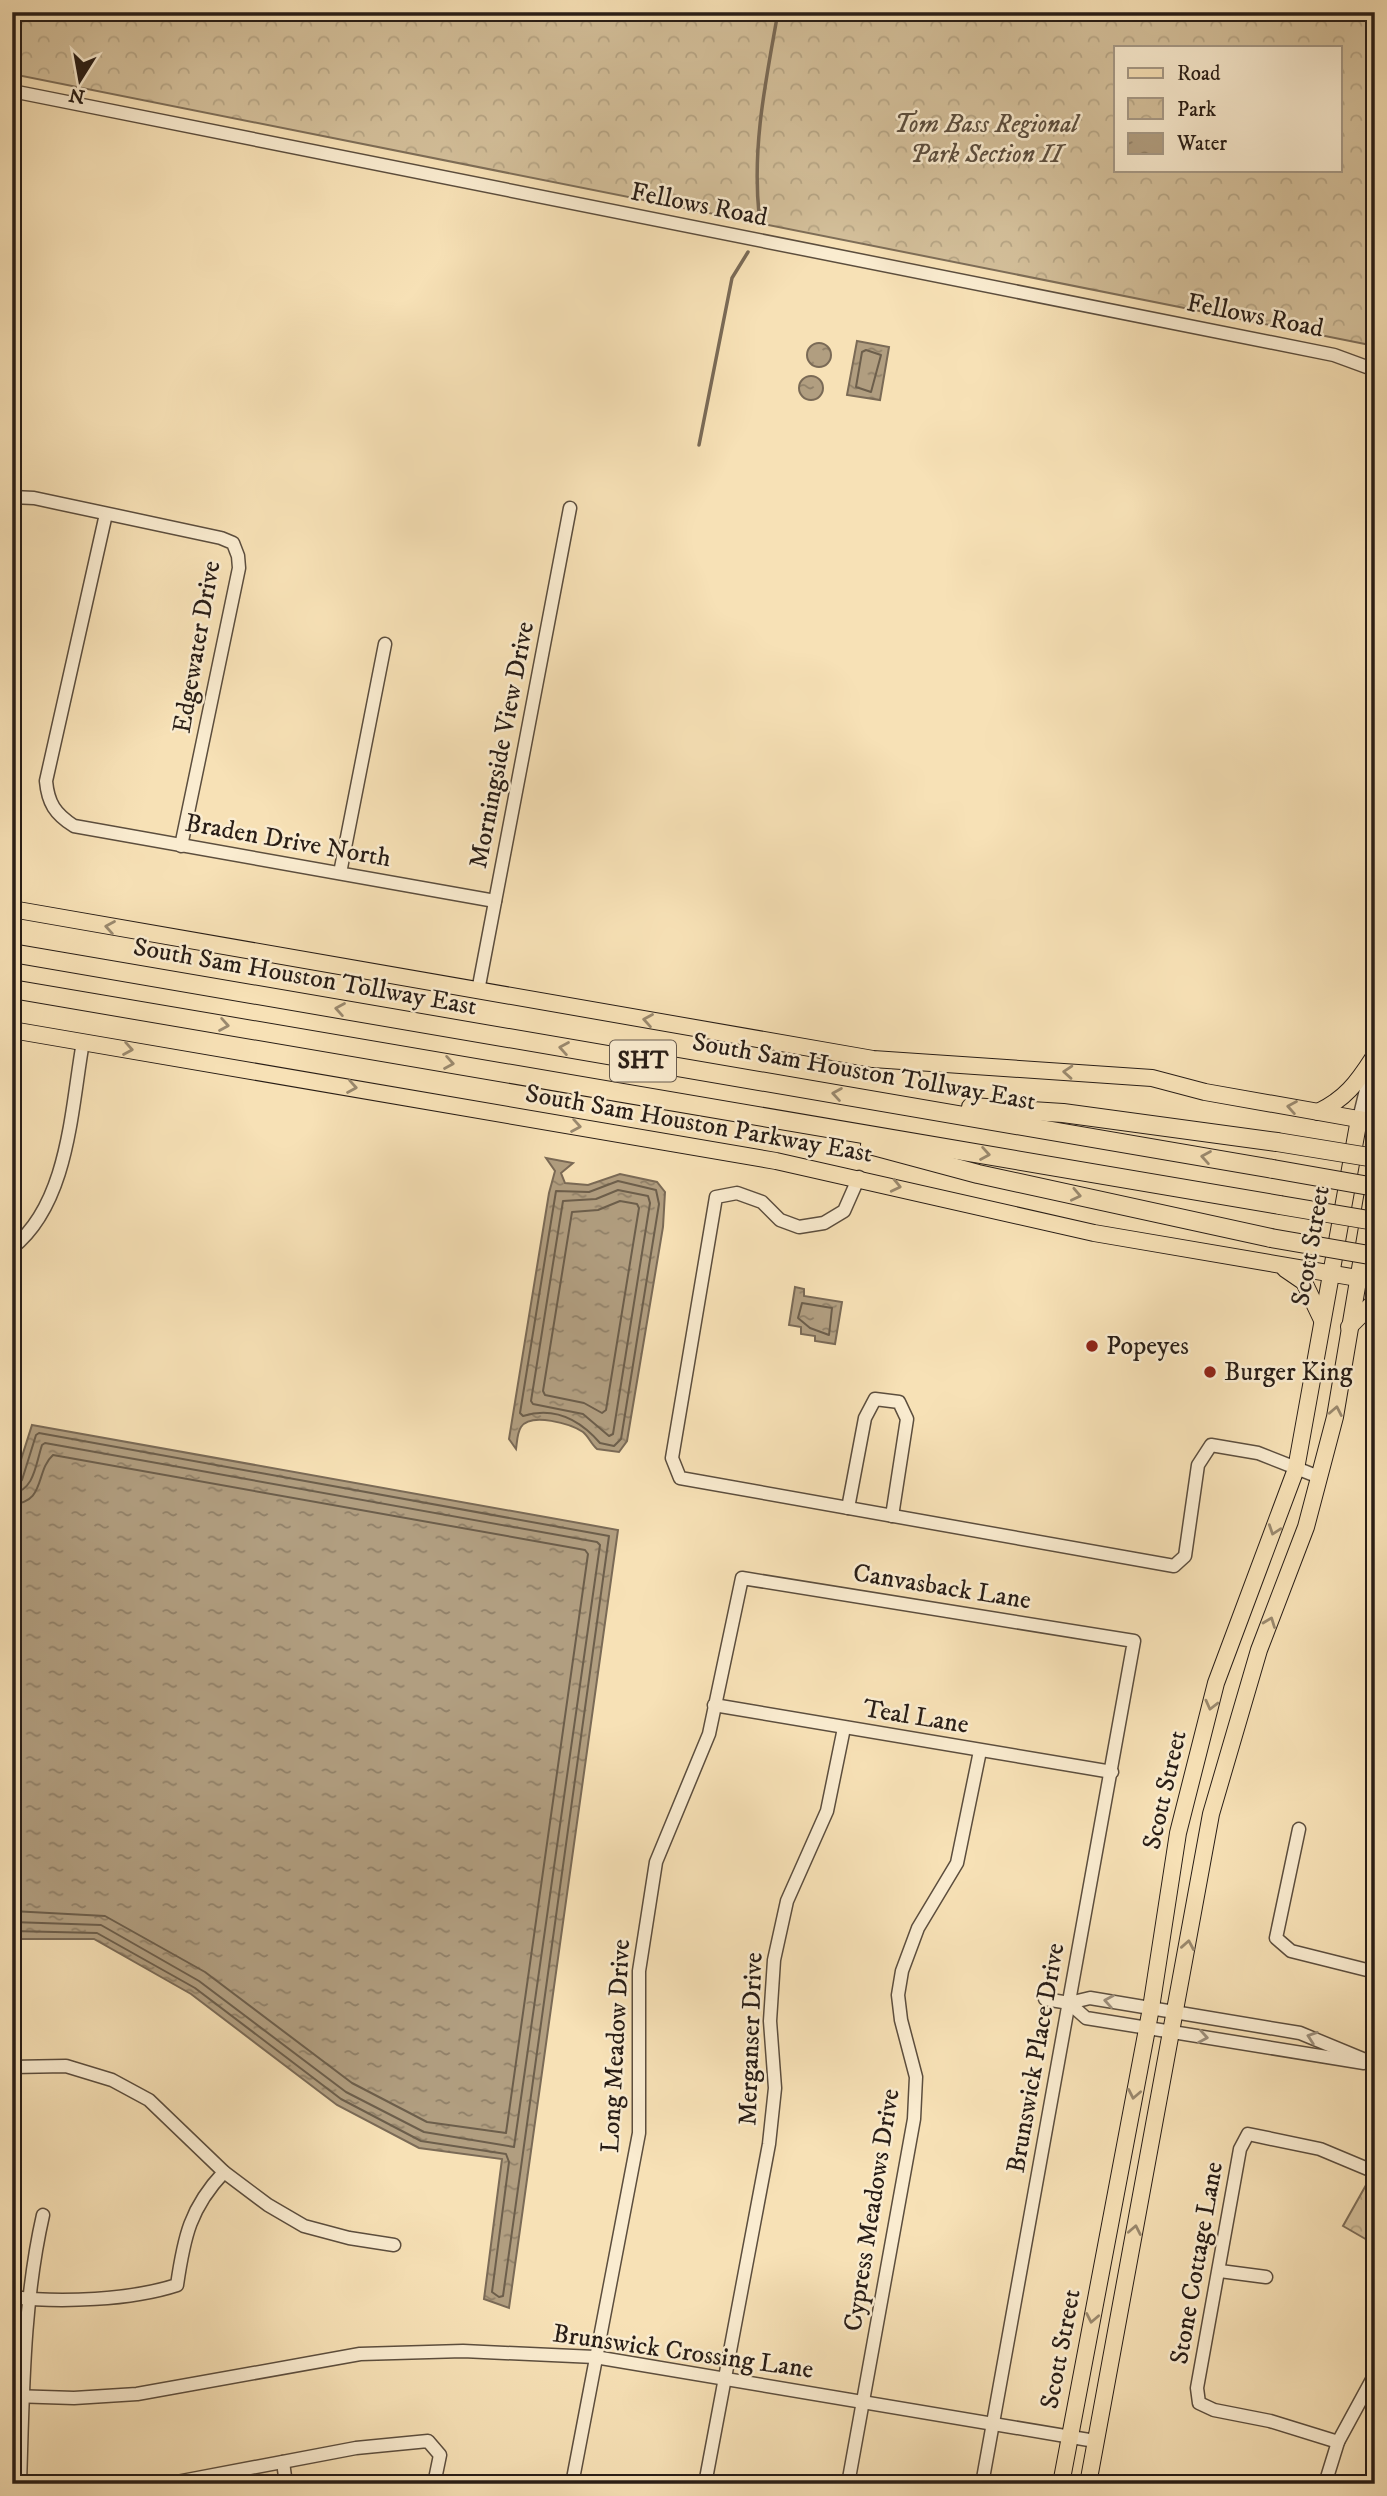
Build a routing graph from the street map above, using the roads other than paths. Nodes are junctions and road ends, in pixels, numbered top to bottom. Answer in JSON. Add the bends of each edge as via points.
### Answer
{"nodes":[{"id":1,"x":12,"y":91,"type":"edge"},
{"id":2,"x":1375,"y":370,"type":"edge"},
{"id":3,"x":12,"y":497,"type":"edge"},
{"id":4,"x":570,"y":508,"type":"dead end"},
{"id":5,"x":106,"y":514,"type":"junction"},
{"id":6,"x":385,"y":644,"type":"dead end"},
{"id":7,"x":181,"y":846,"type":"junction"},
{"id":8,"x":340,"y":873,"type":"junction"},
{"id":9,"x":495,"y":901,"type":"junction"},
{"id":10,"x":12,"y":909,"type":"edge"},
{"id":11,"x":12,"y":953,"type":"edge"},
{"id":12,"x":12,"y":989,"type":"edge"},
{"id":13,"x":478,"y":990,"type":"junction"},
{"id":14,"x":12,"y":1030,"type":"edge"},
{"id":15,"x":83,"y":1042,"type":"junction"},
{"id":16,"x":1374,"y":1056,"type":"edge"},
{"id":17,"x":880,"y":1101,"type":"junction"},
{"id":18,"x":1318,"y":1112,"type":"junction"},
{"id":19,"x":748,"y":1114,"type":"junction"},
{"id":20,"x":1367,"y":1121,"type":"edge"},
{"id":21,"x":1375,"y":1158,"type":"edge"},
{"id":22,"x":859,"y":1177,"type":"junction"},
{"id":23,"x":1375,"y":1181,"type":"edge"},
{"id":24,"x":1375,"y":1186,"type":"edge"},
{"id":25,"x":1375,"y":1221,"type":"edge"},
{"id":26,"x":12,"y":1248,"type":"edge"},
{"id":27,"x":1375,"y":1256,"type":"edge"},
{"id":28,"x":1280,"y":1265,"type":"junction"},
{"id":29,"x":1330,"y":1274,"type":"junction"},
{"id":30,"x":1356,"y":1279,"type":"junction"},
{"id":31,"x":1375,"y":1281,"type":"edge"},
{"id":32,"x":1375,"y":1301,"type":"edge"},
{"id":33,"x":1322,"y":1322,"type":"junction"},
{"id":34,"x":1349,"y":1327,"type":"junction"},
{"id":35,"x":1296,"y":1469,"type":"junction"},
{"id":36,"x":1320,"y":1477,"type":"junction"},
{"id":37,"x":848,"y":1508,"type":"junction"},
{"id":38,"x":892,"y":1516,"type":"junction"},
{"id":39,"x":742,"y":1578,"type":"joint"},
{"id":40,"x":1134,"y":1641,"type":"joint"},
{"id":41,"x":1233,"y":1641,"type":"junction"},
{"id":42,"x":1259,"y":1650,"type":"junction"},
{"id":43,"x":714,"y":1705,"type":"junction"},
{"id":44,"x":844,"y":1728,"type":"junction"},
{"id":45,"x":980,"y":1751,"type":"junction"},
{"id":46,"x":1112,"y":1772,"type":"junction"},
{"id":47,"x":1298,"y":1829,"type":"dead end"},
{"id":48,"x":1375,"y":1972,"type":"edge"},
{"id":49,"x":1045,"y":1999,"type":"dead end"},
{"id":50,"x":1069,"y":2003,"type":"junction"},
{"id":51,"x":1150,"y":2008,"type":"junction"},
{"id":52,"x":1177,"y":2012,"type":"junction"},
{"id":53,"x":1147,"y":2027,"type":"junction"},
{"id":54,"x":1173,"y":2032,"type":"junction"},
{"id":55,"x":1375,"y":2064,"type":"edge"},
{"id":56,"x":12,"y":2067,"type":"edge"},
{"id":57,"x":224,"y":2172,"type":"junction"},
{"id":58,"x":1375,"y":2172,"type":"edge"},
{"id":59,"x":43,"y":2215,"type":"dead end"},
{"id":60,"x":394,"y":2245,"type":"dead end"},
{"id":61,"x":1220,"y":2271,"type":"junction"},
{"id":62,"x":1266,"y":2277,"type":"dead end"},
{"id":63,"x":12,"y":2297,"type":"edge"},
{"id":64,"x":29,"y":2300,"type":"junction"},
{"id":65,"x":594,"y":2357,"type":"junction"},
{"id":66,"x":1375,"y":2374,"type":"edge"},
{"id":67,"x":724,"y":2377,"type":"junction"},
{"id":68,"x":18,"y":2396,"type":"edge"},
{"id":69,"x":863,"y":2400,"type":"junction"},
{"id":70,"x":993,"y":2422,"type":"junction"},
{"id":71,"x":1070,"y":2436,"type":"junction"},
{"id":72,"x":1096,"y":2441,"type":"junction"},
{"id":73,"x":1338,"y":2442,"type":"junction"},
{"id":74,"x":283,"y":2462,"type":"junction"},
{"id":75,"x":20,"y":2484,"type":"edge"},
{"id":76,"x":166,"y":2484,"type":"edge"},
{"id":77,"x":286,"y":2484,"type":"edge"},
{"id":78,"x":435,"y":2484,"type":"edge"},
{"id":79,"x":572,"y":2484,"type":"edge"},
{"id":80,"x":705,"y":2484,"type":"edge"},
{"id":81,"x":848,"y":2484,"type":"edge"},
{"id":82,"x":982,"y":2484,"type":"edge"},
{"id":83,"x":1060,"y":2484,"type":"edge"},
{"id":84,"x":1088,"y":2484,"type":"edge"},
{"id":85,"x":1325,"y":2484,"type":"edge"}],
"edges":[{"from":1,"to":2,"type":"street","name":"Fellows Road","via":[[1323,353]]},
{"from":3,"to":5,"type":"street"},
{"from":4,"to":9,"type":"street","name":"Morningside View Drive"},
{"from":5,"to":7,"type":"street","name":"Braden Drive North","via":[[46,781],[47,796],[53,809],[74,826]]},
{"from":5,"to":7,"type":"street","name":"Edgewater Drive","via":[[222,538],[233,543],[238,556]]},
{"from":6,"to":8,"type":"street"},
{"from":7,"to":8,"type":"street","name":"Braden Drive North"},
{"from":8,"to":9,"type":"street","name":"Braden Drive North"},
{"from":9,"to":13,"type":"street","name":"Morningside View Drive"},
{"from":13,"to":10,"type":"main road","one_way":true},
{"from":17,"to":11,"type":"highway","name":"South Sam Houston Tollway East","number":"SHT","one_way":true},
{"from":12,"to":19,"type":"highway","number":"SHT","one_way":true},
{"from":18,"to":13,"type":"main road","one_way":true,"via":[[1152,1078],[873,1059]]},
{"from":14,"to":15,"type":"main road","name":"South Sam Houston Parkway East"},
{"from":15,"to":22,"type":"main road","name":"South Sam Houston Parkway East","one_way":true},
{"from":15,"to":26,"type":"street","via":[[55,1190],[31,1229]]},
{"from":16,"to":18,"type":"main road","via":[[1353,1089]]},
{"from":16,"to":20,"type":"street"},
{"from":17,"to":21,"type":"highway","bridge":true,"via":[[1063,1113]]},
{"from":24,"to":17,"type":"highway","name":"South Sam Houston Tollway East","number":"SHT","one_way":true,"bridge":true},
{"from":18,"to":20,"type":"main road"},
{"from":19,"to":25,"type":"highway","number":"SHT","one_way":true,"bridge":true},
{"from":19,"to":27,"type":"highway","one_way":true,"bridge":true,"via":[[978,1174]]},
{"from":20,"to":29,"type":"main road","name":"Scott Street"},
{"from":22,"to":28,"type":"main road","name":"South Sam Houston Parkway East","one_way":true,"via":[[1094,1233]]},
{"from":22,"to":37,"type":"street","via":[[844,1212],[824,1223],[799,1227],[779,1220],[762,1202],[737,1193],[716,1197],[672,1458],[680,1478]]},
{"from":23,"to":30,"type":"main road","name":"Scott Street"},
{"from":28,"to":29,"type":"main road","name":"South Sam Houston Parkway East"},
{"from":28,"to":33,"type":"main road","via":[[1304,1282]]},
{"from":29,"to":30,"type":"main road","name":"South Sam Houston Parkway East"},
{"from":29,"to":33,"type":"main road","name":"Scott Street"},
{"from":30,"to":31,"type":"main road","name":"South Sam Houston Parkway East"},
{"from":30,"to":34,"type":"main road","name":"Scott Street"},
{"from":32,"to":34,"type":"main road"},
{"from":33,"to":35,"type":"main road","name":"Scott Street"},
{"from":36,"to":34,"type":"main road","name":"Scott Street","one_way":true},
{"from":35,"to":36,"type":"street"},
{"from":35,"to":38,"type":"street","via":[[1258,1453],[1211,1445],[1198,1465],[1185,1556],[1174,1566]]},
{"from":35,"to":41,"type":"main road","name":"Scott Street","one_way":true},
{"from":42,"to":36,"type":"main road","name":"Scott Street","one_way":true},
{"from":37,"to":38,"type":"street"},
{"from":37,"to":38,"type":"street","via":[[865,1418],[875,1399],[899,1402],[907,1419]]},
{"from":39,"to":40,"type":"street","name":"Canvasback Lane"},
{"from":39,"to":43,"type":"street","name":"Long Meadow Drive"},
{"from":40,"to":46,"type":"street","name":"Brunswick Place Drive"},
{"from":41,"to":42,"type":"main road"},
{"from":41,"to":51,"type":"main road","name":"Scott Street","one_way":true,"via":[[1216,1683],[1178,1833]]},
{"from":52,"to":42,"type":"main road","name":"Scott Street","one_way":true,"via":[[1211,1814]]},
{"from":43,"to":44,"type":"street","name":"Teal Lane"},
{"from":43,"to":65,"type":"street","name":"Long Meadow Drive","via":[[709,1734],[656,1863],[639,1971],[639,2133]]},
{"from":44,"to":45,"type":"street","name":"Teal Lane"},
{"from":44,"to":67,"type":"street","name":"Merganser Drive","via":[[827,1811],[787,1901],[774,1960],[769,2021],[775,2088],[769,2144]]},
{"from":45,"to":46,"type":"street","name":"Teal Lane"},
{"from":45,"to":69,"type":"street","name":"Cypress Meadows Drive","via":[[957,1863],[918,1928],[902,1971],[898,1995],[916,2077],[915,2107]]},
{"from":46,"to":50,"type":"street","name":"Brunswick Place Drive"},
{"from":47,"to":48,"type":"street","via":[[1276,1938],[1291,1951]]},
{"from":49,"to":50,"type":"street"},
{"from":51,"to":50,"type":"street","one_way":true,"via":[[1090,1998]]},
{"from":50,"to":53,"type":"street","via":[[1086,2018]]},
{"from":50,"to":70,"type":"street","name":"Brunswick Place Drive"},
{"from":51,"to":52,"type":"street"},
{"from":51,"to":53,"type":"main road","name":"Scott Street"},
{"from":52,"to":54,"type":"main road","name":"Scott Street"},
{"from":55,"to":52,"type":"street","one_way":true,"via":[[1300,2033]]},
{"from":53,"to":54,"type":"street"},
{"from":53,"to":71,"type":"main road","name":"Scott Street","one_way":true},
{"from":54,"to":55,"type":"street","one_way":true},
{"from":72,"to":54,"type":"main road","name":"Scott Street","one_way":true},
{"from":56,"to":57,"type":"street","via":[[66,2066],[112,2080],[149,2100]]},
{"from":57,"to":60,"type":"street","via":[[304,2226]]},
{"from":57,"to":64,"type":"street","via":[[191,2216],[177,2285],[97,2297]]},
{"from":58,"to":61,"type":"street","name":"Stone Cottage Lane","via":[[1320,2149],[1248,2134],[1240,2149]]},
{"from":59,"to":64,"type":"street"},
{"from":61,"to":62,"type":"street"},
{"from":61,"to":73,"type":"street","name":"Stone Cottage Lane","via":[[1197,2388],[1199,2403]]},
{"from":63,"to":64,"type":"street"},
{"from":64,"to":68,"type":"street"},
{"from":65,"to":67,"type":"street","name":"Brunswick Crossing Lane"},
{"from":65,"to":68,"type":"street","name":"Brunswick Crossing Lane","via":[[463,2351],[360,2354],[137,2394]]},
{"from":65,"to":79,"type":"street","name":"Long Meadow Drive"},
{"from":66,"to":73,"type":"street"},
{"from":67,"to":69,"type":"street","name":"Brunswick Crossing Lane"},
{"from":67,"to":80,"type":"street","name":"Merganser Drive"},
{"from":68,"to":75,"type":"street"},
{"from":69,"to":70,"type":"street","name":"Brunswick Crossing Lane"},
{"from":69,"to":81,"type":"street","name":"Cypress Meadows Drive"},
{"from":70,"to":71,"type":"street","name":"Brunswick Crossing Lane"},
{"from":70,"to":82,"type":"street","name":"Brunswick Place Drive"},
{"from":71,"to":72,"type":"street","name":"Brunswick Crossing Lane"},
{"from":71,"to":83,"type":"main road","name":"Scott Street"},
{"from":72,"to":84,"type":"main road","name":"Scott Street"},
{"from":73,"to":85,"type":"street"},
{"from":74,"to":76,"type":"street"},
{"from":74,"to":77,"type":"street"},
{"from":74,"to":78,"type":"street","via":[[428,2441],[440,2455]]}]}
